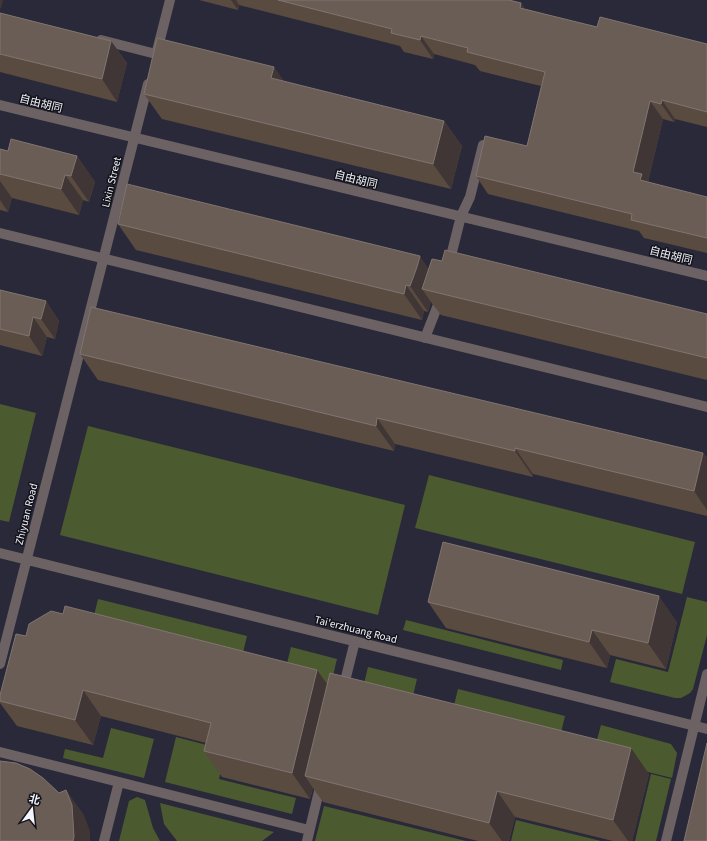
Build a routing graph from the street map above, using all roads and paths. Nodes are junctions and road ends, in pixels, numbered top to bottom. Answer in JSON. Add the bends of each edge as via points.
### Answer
{"nodes":[{"id":1,"x":170,"y":0,"type":"edge"},
{"id":2,"x":89,"y":37,"type":"edge"},
{"id":3,"x":150,"y":77,"type":"edge"},
{"id":4,"x":0,"y":105,"type":"edge"},
{"id":5,"x":135,"y":138,"type":"junction"},
{"id":6,"x":485,"y":138,"type":"edge"},
{"id":7,"x":461,"y":216,"type":"junction"},
{"id":8,"x":0,"y":233,"type":"edge"},
{"id":9,"x":104,"y":259,"type":"junction"},
{"id":10,"x":447,"y":273,"type":"edge"},
{"id":11,"x":707,"y":276,"type":"edge"},
{"id":12,"x":443,"y":288,"type":"edge"},
{"id":13,"x":425,"y":338,"type":"junction"},
{"id":14,"x":75,"y":370,"type":"joint"},
{"id":15,"x":707,"y":407,"type":"edge"},
{"id":16,"x":0,"y":553,"type":"edge"},
{"id":17,"x":26,"y":559,"type":"junction"},
{"id":18,"x":355,"y":641,"type":"junction"},
{"id":19,"x":0,"y":664,"type":"edge"},
{"id":20,"x":707,"y":674,"type":"edge"},
{"id":21,"x":340,"y":702,"type":"edge"},
{"id":22,"x":694,"y":726,"type":"junction"},
{"id":23,"x":707,"y":729,"type":"edge"},
{"id":24,"x":0,"y":752,"type":"edge"},
{"id":25,"x":324,"y":769,"type":"edge"},
{"id":26,"x":118,"y":782,"type":"junction"},
{"id":27,"x":309,"y":830,"type":"junction"},
{"id":28,"x":104,"y":841,"type":"edge"},
{"id":29,"x":306,"y":841,"type":"edge"},
{"id":30,"x":666,"y":841,"type":"edge"}],
"edges":[{"from":1,"to":2,"type":"street","via":[[155,58]]},
{"from":3,"to":5,"type":"street","name":"Lixin Street"},
{"from":4,"to":5,"type":"street","name":"自由胡同"},
{"from":5,"to":7,"type":"street","name":"自由胡同"},
{"from":5,"to":9,"type":"street","name":"Lixin Street"},
{"from":6,"to":7,"type":"street","via":[[470,196]]},
{"from":7,"to":10,"type":"street"},
{"from":7,"to":11,"type":"street","name":"自由胡同"},
{"from":8,"to":9,"type":"street"},
{"from":9,"to":13,"type":"street"},
{"from":9,"to":14,"type":"street","name":"Lixin Street"},
{"from":12,"to":13,"type":"street"},
{"from":13,"to":15,"type":"street"},
{"from":14,"to":17,"type":"street","name":"Zhiyuan Road"},
{"from":16,"to":17,"type":"street","name":"Tai'erzhuang Road"},
{"from":17,"to":18,"type":"street","name":"Tai'erzhuang Road"},
{"from":17,"to":19,"type":"street","name":"Zhiyuan Road"},
{"from":18,"to":21,"type":"street"},
{"from":18,"to":22,"type":"street","name":"Tai'erzhuang Road"},
{"from":20,"to":22,"type":"street"},
{"from":22,"to":23,"type":"street","name":"Tai'erzhuang Road"},
{"from":22,"to":30,"type":"street"},
{"from":24,"to":26,"type":"street"},
{"from":25,"to":27,"type":"street"},
{"from":26,"to":27,"type":"street"},
{"from":26,"to":28,"type":"street"},
{"from":27,"to":29,"type":"street"}]}
